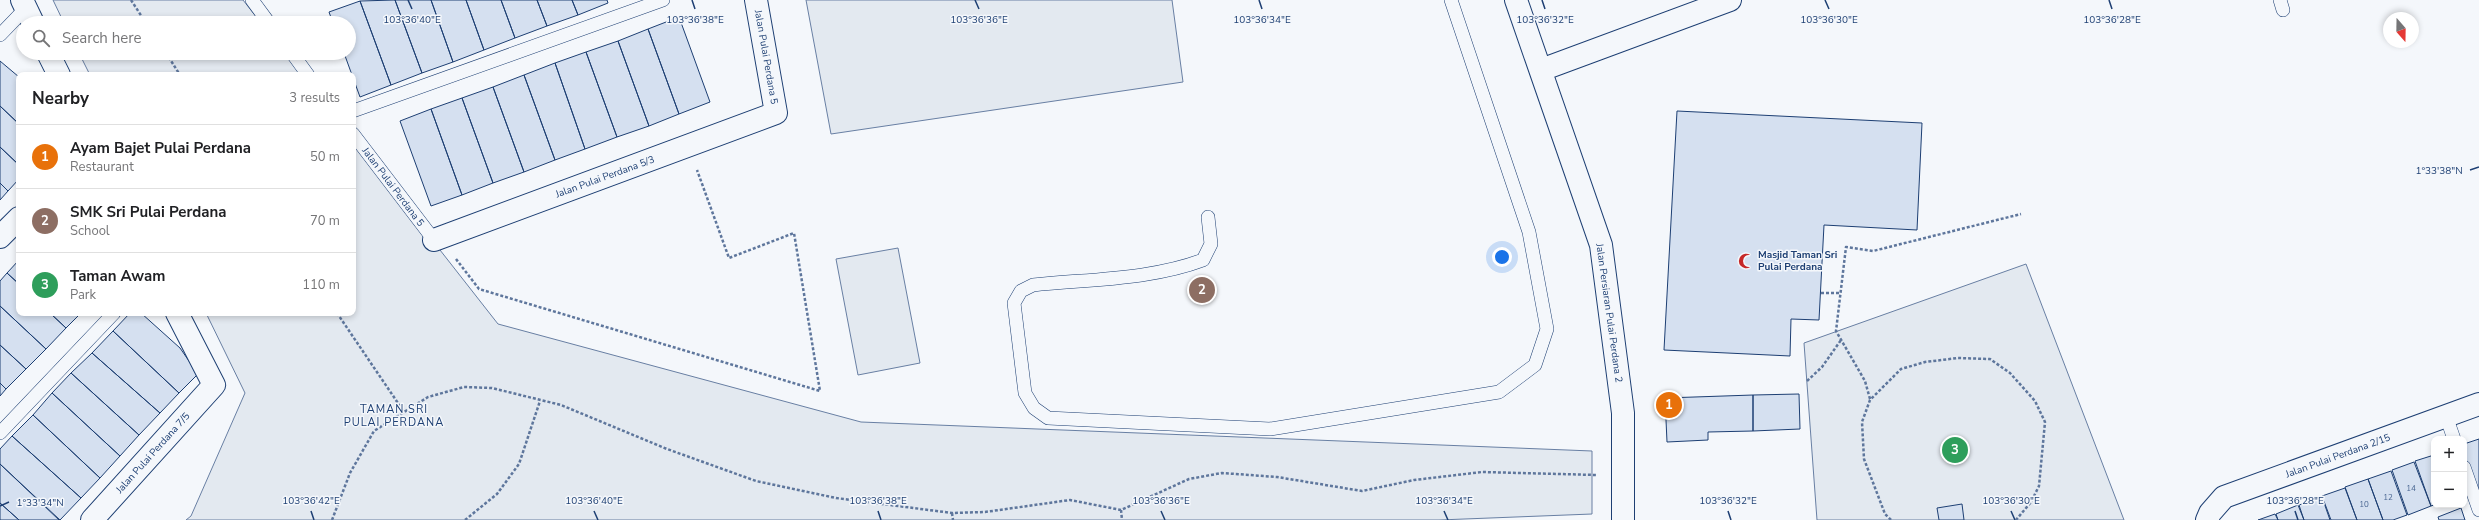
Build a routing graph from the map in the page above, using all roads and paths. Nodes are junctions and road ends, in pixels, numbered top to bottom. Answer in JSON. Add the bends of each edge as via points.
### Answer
{"nodes":[{"id":1,"x":131,"y":0,"type":"edge"},
{"id":2,"x":252,"y":0,"type":"edge"},
{"id":3,"x":663,"y":0,"type":"edge"},
{"id":4,"x":756,"y":0,"type":"edge"},
{"id":5,"x":1451,"y":0,"type":"edge"},
{"id":6,"x":1516,"y":0,"type":"edge"},
{"id":7,"x":1730,"y":0,"type":"edge"},
{"id":8,"x":141,"y":16,"type":"edge"},
{"id":9,"x":264,"y":16,"type":"edge"},
{"id":10,"x":16,"y":20,"type":"edge"},
{"id":11,"x":0,"y":35,"type":"edge"},
{"id":12,"x":52,"y":60,"type":"edge"},
{"id":13,"x":170,"y":60,"type":"edge"},
{"id":14,"x":297,"y":60,"type":"edge"},
{"id":15,"x":1541,"y":70,"type":"junction"},
{"id":16,"x":58,"y":72,"type":"edge"},
{"id":17,"x":178,"y":72,"type":"edge"},
{"id":18,"x":306,"y":72,"type":"edge"},
{"id":19,"x":356,"y":110,"type":"edge"},
{"id":20,"x":776,"y":113,"type":"joint"},
{"id":21,"x":356,"y":138,"type":"edge"},
{"id":22,"x":688,"y":146,"type":"junction"},
{"id":23,"x":2021,"y":214,"type":"dead end"},
{"id":24,"x":1208,"y":218,"type":"dead end"},
{"id":25,"x":16,"y":221,"type":"edge"},
{"id":26,"x":0,"y":237,"type":"edge"},
{"id":27,"x":437,"y":239,"type":"junction"},
{"id":28,"x":1821,"y":293,"type":"dead end"},
{"id":29,"x":1840,"y":293,"type":"junction"},
{"id":30,"x":111,"y":316,"type":"edge"},
{"id":31,"x":179,"y":316,"type":"edge"},
{"id":32,"x":339,"y":316,"type":"edge"},
{"id":33,"x":1841,"y":340,"type":"junction"},
{"id":34,"x":1807,"y":381,"type":"dead end"},
{"id":35,"x":1870,"y":400,"type":"junction"},
{"id":36,"x":540,"y":401,"type":"junction"},
{"id":37,"x":2479,"y":404,"type":"edge"},
{"id":38,"x":404,"y":412,"type":"junction"},
{"id":39,"x":2446,"y":416,"type":"junction"},
{"id":40,"x":0,"y":433,"type":"edge"},
{"id":41,"x":2453,"y":436,"type":"edge"},
{"id":42,"x":2465,"y":472,"type":"edge"},
{"id":43,"x":1623,"y":474,"type":"junction"},
{"id":44,"x":1121,"y":510,"type":"junction"},
{"id":45,"x":2479,"y":510,"type":"edge"},
{"id":46,"x":952,"y":513,"type":"junction"},
{"id":47,"x":92,"y":520,"type":"edge"},
{"id":48,"x":332,"y":520,"type":"edge"},
{"id":49,"x":465,"y":520,"type":"edge"},
{"id":50,"x":953,"y":520,"type":"edge"},
{"id":51,"x":1122,"y":520,"type":"edge"},
{"id":52,"x":1623,"y":520,"type":"edge"},
{"id":53,"x":1891,"y":520,"type":"edge"},
{"id":54,"x":2016,"y":520,"type":"edge"},
{"id":55,"x":2207,"y":520,"type":"edge"}],
"edges":[{"from":1,"to":8,"type":"path"},
{"from":2,"to":9,"type":"lane"},
{"from":3,"to":19,"type":"lane"},
{"from":4,"to":20,"type":"street","name":"Jalan Pulai Perdana 5"},
{"from":5,"to":24,"type":"lane","via":[[1529,232],[1547,329],[1535,365],[1499,392],[1270,429],[1048,418],[1034,408],[1024,393],[1014,303],[1021,290],[1033,285],[1157,272],[1196,263],[1202,260],[1211,244]]},
{"from":6,"to":15,"type":"street","name":"Jalan Persiaran Pulai Perdana 2"},
{"from":7,"to":15,"type":"street"},
{"from":10,"to":11,"type":"lane"},
{"from":12,"to":16,"type":"street"},
{"from":13,"to":17,"type":"path"},
{"from":14,"to":18,"type":"lane"},
{"from":15,"to":43,"type":"street","name":"Jalan Persiaran Pulai Perdana 2","via":[[1601,245],[1623,412]]},
{"from":20,"to":22,"type":"street","name":"Jalan Pulai Perdana 5/3"},
{"from":21,"to":27,"type":"lane","name":"Jalan Pulai Perdana 5"},
{"from":22,"to":27,"type":"street","name":"Jalan Pulai Perdana 5/3"},
{"from":22,"to":27,"type":"path","via":[[729,258],[794,233],[820,391],[479,289]]},
{"from":23,"to":29,"type":"path","via":[[1872,251],[1846,247]]},
{"from":25,"to":26,"type":"street"},
{"from":28,"to":29,"type":"path"},
{"from":29,"to":33,"type":"path","via":[[1836,331]]},
{"from":30,"to":40,"type":"lane"},
{"from":31,"to":47,"type":"street","name":"Jalan Pulai Perdana 7/5","via":[[214,385]]},
{"from":32,"to":38,"type":"path"},
{"from":33,"to":34,"type":"path","via":[[1822,367]]},
{"from":33,"to":35,"type":"path","via":[[1865,381]]},
{"from":35,"to":53,"type":"path","via":[[1862,422],[1864,459],[1885,514]]},
{"from":35,"to":54,"type":"path","via":[[1901,369],[1925,362],[1958,358],[1990,359],[2010,373],[2035,400],[2045,422],[2039,486],[2031,502]]},
{"from":36,"to":38,"type":"path","via":[[492,388],[464,387],[428,397]]},
{"from":36,"to":46,"type":"path","via":[[561,405],[667,449],[756,481],[836,498]]},
{"from":36,"to":49,"type":"path","via":[[519,464],[497,494]]},
{"from":37,"to":39,"type":"street","name":"Jalan Pulai Perdana 2/15"},
{"from":38,"to":48,"type":"path","via":[[374,431],[350,473]]},
{"from":39,"to":41,"type":"lane"},
{"from":39,"to":55,"type":"street","name":"Jalan Pulai Perdana 2/15","via":[[2224,497]]},
{"from":42,"to":45,"type":"lane"},
{"from":43,"to":44,"type":"path","via":[[1592,476],[1482,472],[1414,480],[1362,491],[1277,477],[1222,473],[1189,479]]},
{"from":43,"to":52,"type":"street","name":"Jalan Persiaran Pulai Perdana 2"},
{"from":44,"to":46,"type":"path","via":[[1070,500],[985,512]]},
{"from":44,"to":51,"type":"path"},
{"from":46,"to":50,"type":"path"}]}
